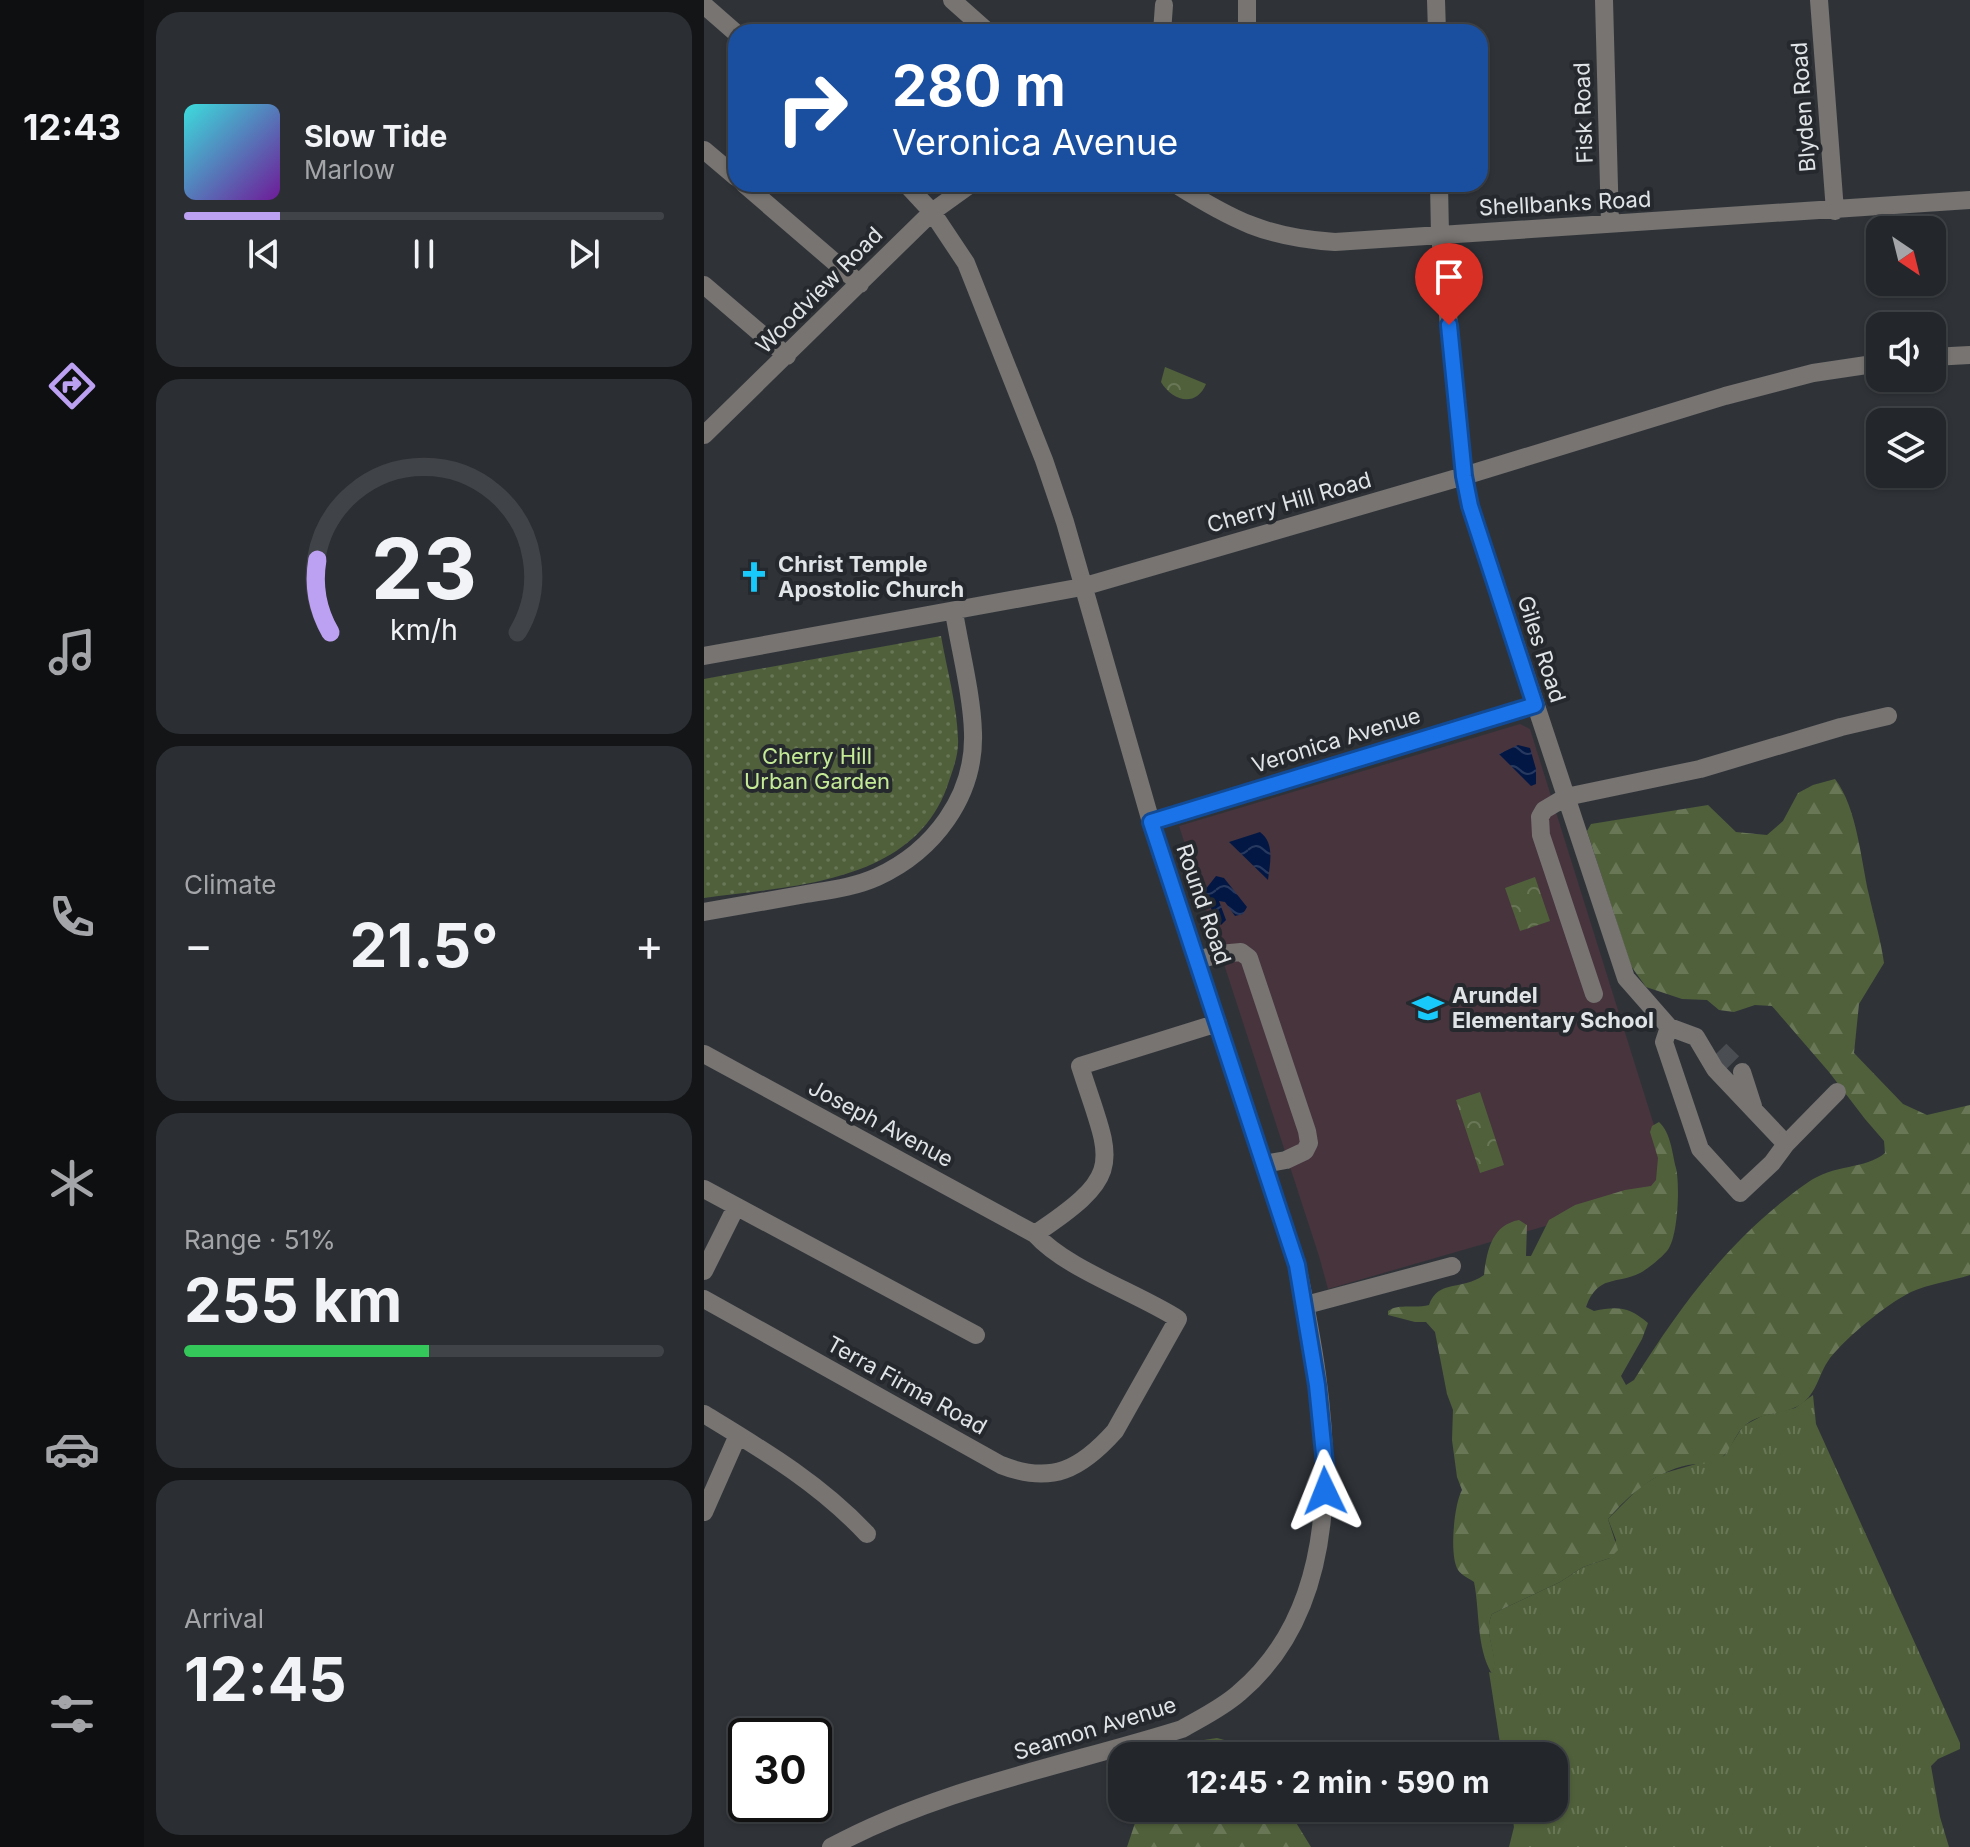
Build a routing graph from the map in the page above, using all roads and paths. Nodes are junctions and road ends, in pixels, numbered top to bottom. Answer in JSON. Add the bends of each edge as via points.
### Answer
{"nodes":[{"id":1,"x":952,"y":0,"type":"edge"},
{"id":2,"x":1247,"y":0,"type":"edge"},
{"id":3,"x":1436,"y":0,"type":"edge"},
{"id":4,"x":1604,"y":0,"type":"edge"},
{"id":5,"x":1819,"y":0,"type":"edge"},
{"id":6,"x":704,"y":5,"type":"edge"},
{"id":7,"x":1164,"y":5,"type":"dead end"},
{"id":8,"x":979,"y":24,"type":"edge"},
{"id":9,"x":1163,"y":24,"type":"edge"},
{"id":10,"x":1247,"y":24,"type":"edge"},
{"id":11,"x":1437,"y":24,"type":"edge"},
{"id":12,"x":728,"y":26,"type":"edge"},
{"id":13,"x":704,"y":150,"type":"edge"},
{"id":14,"x":728,"y":170,"type":"edge"},
{"id":15,"x":753,"y":192,"type":"edge"},
{"id":16,"x":913,"y":192,"type":"edge"},
{"id":17,"x":960,"y":192,"type":"edge"},
{"id":18,"x":1194,"y":192,"type":"edge"},
{"id":19,"x":1439,"y":192,"type":"edge"},
{"id":20,"x":1970,"y":200,"type":"edge"},
{"id":21,"x":1835,"y":211,"type":"junction"},
{"id":22,"x":932,"y":212,"type":"junction"},
{"id":23,"x":1610,"y":224,"type":"junction"},
{"id":24,"x":1440,"y":235,"type":"junction"},
{"id":25,"x":860,"y":284,"type":"junction"},
{"id":26,"x":704,"y":285,"type":"edge"},
{"id":27,"x":1970,"y":355,"type":"edge"},
{"id":28,"x":787,"y":356,"type":"junction"},
{"id":29,"x":1946,"y":356,"type":"edge"},
{"id":30,"x":1866,"y":366,"type":"edge"},
{"id":31,"x":708,"y":425,"type":"edge"},
{"id":32,"x":1464,"y":476,"type":"junction"},
{"id":33,"x":1082,"y":587,"type":"junction"},
{"id":34,"x":954,"y":612,"type":"junction"},
{"id":35,"x":704,"y":656,"type":"edge"},
{"id":36,"x":1535,"y":705,"type":"junction"},
{"id":37,"x":1888,"y":716,"type":"dead end"},
{"id":38,"x":1566,"y":797,"type":"junction"},
{"id":39,"x":1151,"y":822,"type":"junction"},
{"id":40,"x":704,"y":912,"type":"edge"},
{"id":41,"x":1198,"y":960,"type":"junction"},
{"id":42,"x":1594,"y":994,"type":"dead end"},
{"id":43,"x":1218,"y":1023,"type":"junction"},
{"id":44,"x":1669,"y":1027,"type":"junction"},
{"id":45,"x":704,"y":1054,"type":"edge"},
{"id":46,"x":1742,"y":1072,"type":"tunnel mouth"},
{"id":47,"x":1837,"y":1092,"type":"dead end"},
{"id":48,"x":1753,"y":1109,"type":"junction"},
{"id":49,"x":1786,"y":1144,"type":"junction"},
{"id":50,"x":1264,"y":1164,"type":"junction"},
{"id":51,"x":704,"y":1189,"type":"edge"},
{"id":52,"x":736,"y":1207,"type":"junction"},
{"id":53,"x":1035,"y":1234,"type":"junction"},
{"id":54,"x":1452,"y":1266,"type":"dead end"},
{"id":55,"x":704,"y":1271,"type":"edge"},
{"id":56,"x":704,"y":1299,"type":"edge"},
{"id":57,"x":1306,"y":1305,"type":"junction"},
{"id":58,"x":976,"y":1335,"type":"dead end"},
{"id":59,"x":704,"y":1414,"type":"edge"},
{"id":60,"x":738,"y":1435,"type":"junction"},
{"id":61,"x":1094,"y":1454,"type":"joint"},
{"id":62,"x":704,"y":1512,"type":"edge"},
{"id":63,"x":867,"y":1534,"type":"dead end"},
{"id":64,"x":1310,"y":1578,"type":"joint"},
{"id":65,"x":831,"y":1847,"type":"edge"}],
"edges":[{"from":1,"to":8,"type":"street"},
{"from":2,"to":10,"type":"street"},
{"from":3,"to":11,"type":"street"},
{"from":4,"to":23,"type":"street","name":"Fisk Road"},
{"from":5,"to":21,"type":"street","name":"Blyden Road"},
{"from":6,"to":12,"type":"street"},
{"from":7,"to":9,"type":"street"},
{"from":13,"to":14,"type":"street"},
{"from":15,"to":25,"type":"street"},
{"from":16,"to":22,"type":"street","name":"Round Road"},
{"from":17,"to":22,"type":"street","name":"Woodview Road"},
{"from":18,"to":24,"type":"street","name":"Shellbanks Road","via":[[1248,225],[1298,240]]},
{"from":19,"to":24,"type":"street","name":"Giles Road"},
{"from":20,"to":21,"type":"street","name":"Shellbanks Road"},
{"from":21,"to":23,"type":"street","name":"Shellbanks Road"},
{"from":22,"to":25,"type":"street","name":"Woodview Road"},
{"from":22,"to":33,"type":"street","name":"Round Road","via":[[978,292],[1044,460]]},
{"from":23,"to":24,"type":"street","name":"Shellbanks Road"},
{"from":24,"to":32,"type":"street","name":"Giles Road"},
{"from":25,"to":28,"type":"street","name":"Woodview Road"},
{"from":26,"to":28,"type":"street"},
{"from":27,"to":29,"type":"street"},
{"from":28,"to":31,"type":"street","name":"Woodview Road"},
{"from":30,"to":32,"type":"street","name":"Cherry Hill Road","via":[[1776,382]]},
{"from":32,"to":33,"type":"street","name":"Cherry Hill Road"},
{"from":32,"to":36,"type":"street","name":"Giles Road"},
{"from":33,"to":34,"type":"street","name":"Cherry Hill Road"},
{"from":33,"to":39,"type":"street","name":"Round Road"},
{"from":34,"to":35,"type":"street","name":"Cherry Hill Road"},
{"from":34,"to":40,"type":"street","via":[[973,731],[967,779],[946,821],[914,854],[876,878]]},
{"from":36,"to":38,"type":"street","name":"Giles Road"},
{"from":36,"to":39,"type":"street","name":"Veronica Avenue"},
{"from":37,"to":38,"type":"street","via":[[1700,769]]},
{"from":38,"to":42,"type":"street","via":[[1544,810],[1539,822]]},
{"from":38,"to":44,"type":"street","name":"Giles Road","via":[[1626,978]]},
{"from":39,"to":41,"type":"street","name":"Round Road"},
{"from":41,"to":43,"type":"street","name":"Round Road"},
{"from":41,"to":50,"type":"street","via":[[1241,952],[1249,958],[1307,1131],[1305,1151]]},
{"from":43,"to":50,"type":"street","name":"Round Road"},
{"from":43,"to":53,"type":"street","via":[[1080,1066],[1106,1150],[1105,1166],[1083,1199]]},
{"from":44,"to":48,"type":"street","name":"Giles Road","via":[[1696,1037],[1713,1052],[1715,1069]]},
{"from":44,"to":49,"type":"street","via":[[1664,1042],[1700,1149],[1740,1193]]},
{"from":45,"to":53,"type":"street","name":"Joseph Avenue"},
{"from":46,"to":48,"type":"street"},
{"from":47,"to":49,"type":"street"},
{"from":48,"to":49,"type":"street","name":"Giles Road"},
{"from":50,"to":57,"type":"street","name":"Round Road"},
{"from":51,"to":52,"type":"street"},
{"from":52,"to":55,"type":"street"},
{"from":52,"to":58,"type":"street"},
{"from":53,"to":61,"type":"street","name":"Joseph Avenue","via":[[1055,1253],[1178,1319],[1115,1431]]},
{"from":54,"to":57,"type":"street"},
{"from":56,"to":61,"type":"street","name":"Terra Firma Road","via":[[1009,1468],[1040,1475],[1060,1472]]},
{"from":57,"to":64,"type":"street","name":"Round Road","via":[[1326,1474]]},
{"from":59,"to":60,"type":"street"},
{"from":60,"to":62,"type":"street"},
{"from":60,"to":63,"type":"street","via":[[816,1486]]},
{"from":64,"to":65,"type":"street","name":"Seamon Avenue","via":[[1277,1652],[1239,1693],[1211,1713],[1182,1729],[950,1796]]}]}
